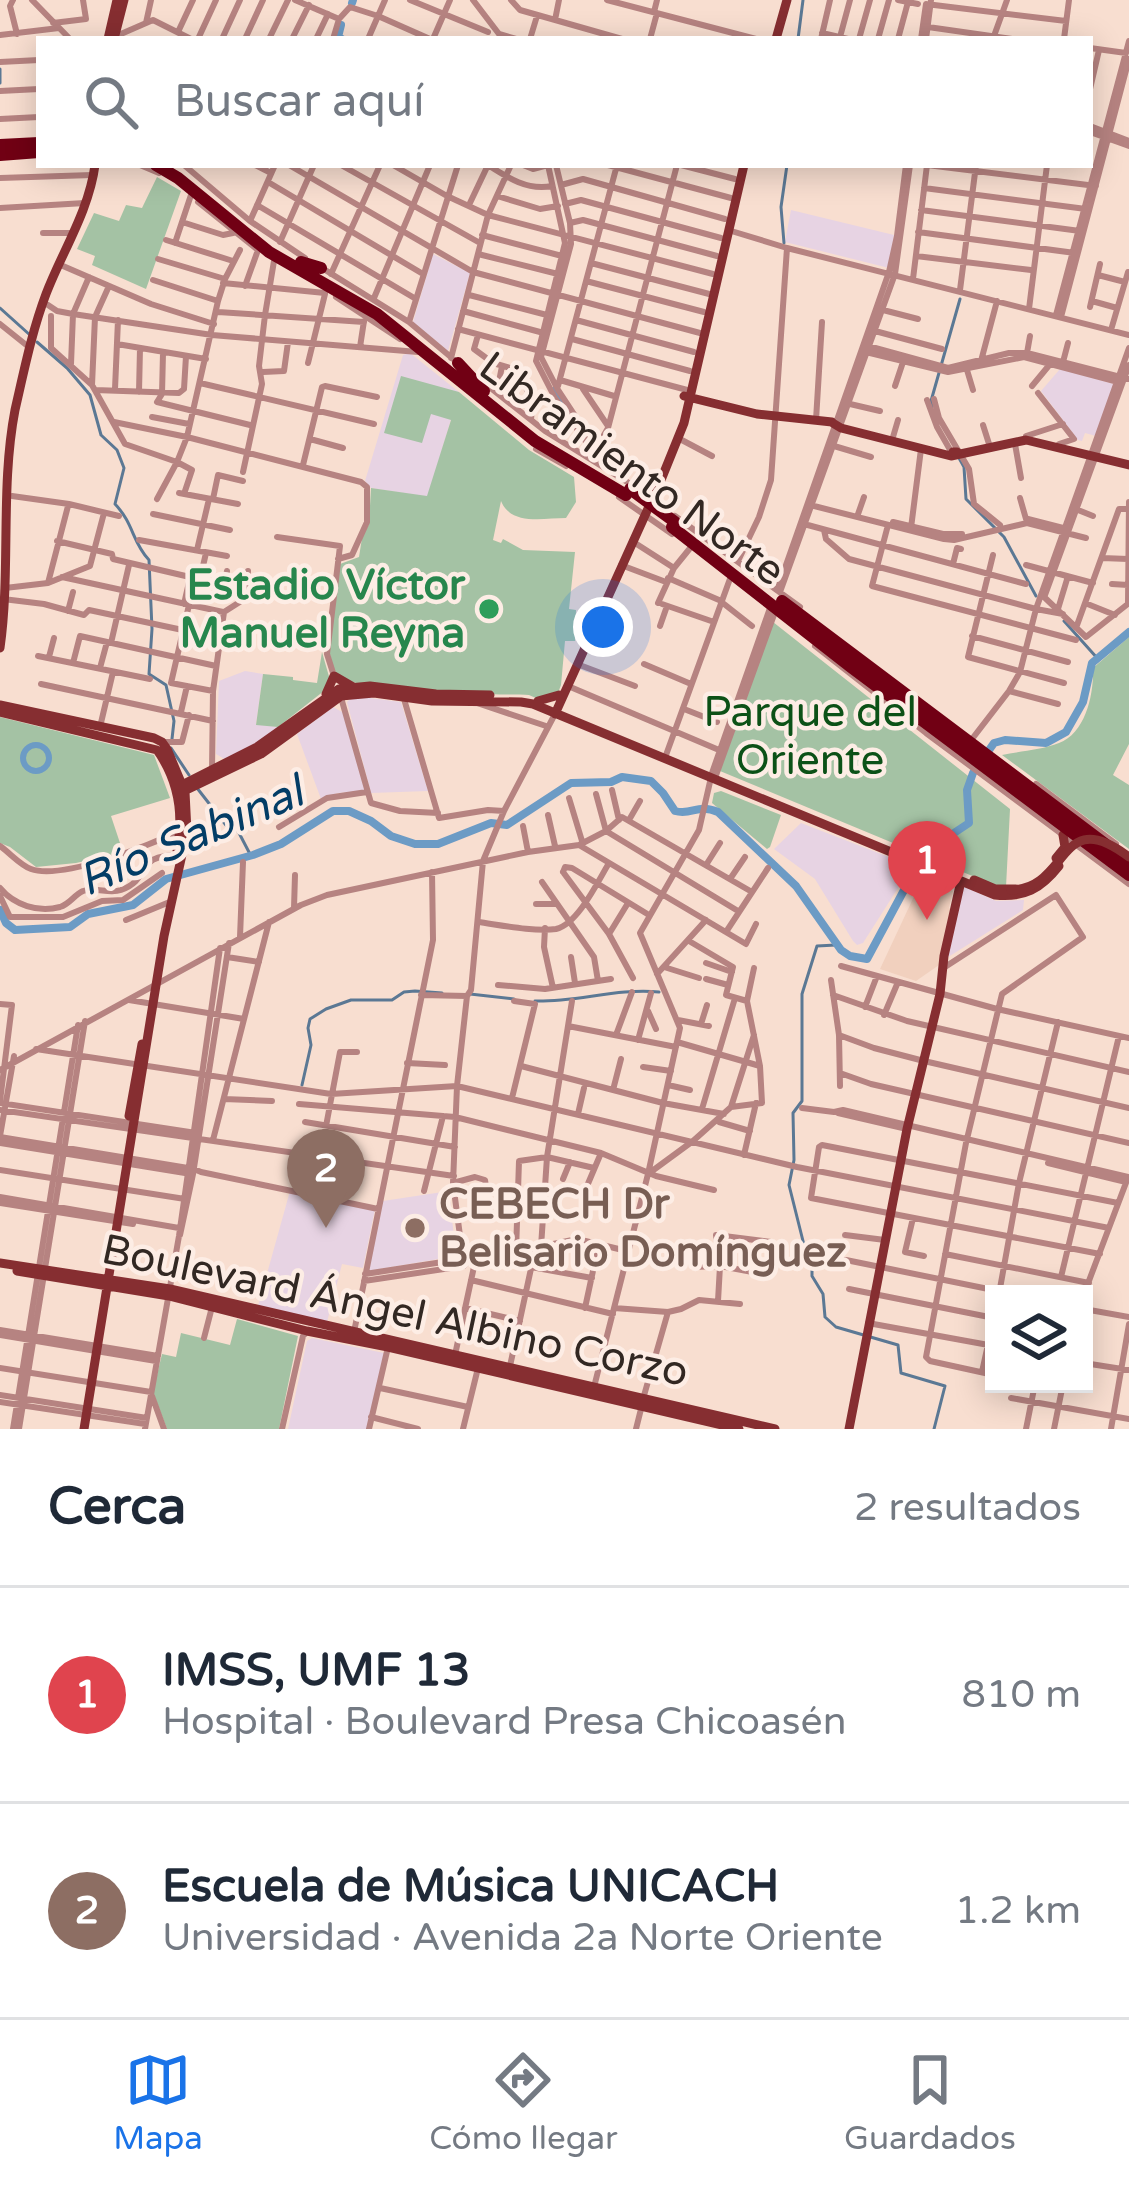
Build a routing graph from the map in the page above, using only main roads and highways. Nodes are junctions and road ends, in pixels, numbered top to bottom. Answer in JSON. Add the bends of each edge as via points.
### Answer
{"nodes":[{"id":1,"x":121,"y":0,"type":"edge"},
{"id":2,"x":785,"y":0,"type":"edge"},
{"id":3,"x":112,"y":36,"type":"edge"},
{"id":4,"x":776,"y":36,"type":"edge"},
{"id":5,"x":0,"y":143,"type":"edge"},
{"id":6,"x":36,"y":148,"type":"edge"},
{"id":7,"x":36,"y":149,"type":"edge"},
{"id":8,"x":0,"y":158,"type":"edge"},
{"id":9,"x":96,"y":168,"type":"edge"},
{"id":10,"x":161,"y":168,"type":"edge"},
{"id":11,"x":175,"y":168,"type":"edge"},
{"id":12,"x":740,"y":168,"type":"edge"},
{"id":13,"x":740,"y":168,"type":"edge"},
{"id":14,"x":725,"y":229,"type":"junction"},
{"id":15,"x":302,"y":270,"type":"junction"},
{"id":16,"x":326,"y":271,"type":"road end"},
{"id":17,"x":50,"y":290,"type":"junction"},
{"id":18,"x":711,"y":294,"type":"junction"},
{"id":19,"x":37,"y":333,"type":"junction"},
{"id":20,"x":455,"y":360,"type":"road end"},
{"id":21,"x":490,"y":392,"type":"junction"},
{"id":22,"x":688,"y":393,"type":"junction"},
{"id":23,"x":837,"y":424,"type":"junction"},
{"id":24,"x":1020,"y":438,"type":"junction"},
{"id":25,"x":956,"y":454,"type":"junction"},
{"id":26,"x":1094,"y":455,"type":"junction"},
{"id":27,"x":1129,"y":463,"type":"edge"},
{"id":28,"x":629,"y":492,"type":"junction"},
{"id":29,"x":6,"y":495,"type":"edge"},
{"id":30,"x":650,"y":497,"type":"junction"},
{"id":31,"x":646,"y":516,"type":"junction"},
{"id":32,"x":5,"y":531,"type":"edge"},
{"id":33,"x":3,"y":595,"type":"edge"},
{"id":34,"x":774,"y":599,"type":"junction"},
{"id":35,"x":1,"y":632,"type":"edge"},
{"id":36,"x":0,"y":648,"type":"edge"},
{"id":37,"x":353,"y":687,"type":"junction"},
{"id":38,"x":340,"y":693,"type":"junction"},
{"id":39,"x":404,"y":693,"type":"junction"},
{"id":40,"x":559,"y":695,"type":"junction"},
{"id":41,"x":325,"y":698,"type":"junction"},
{"id":42,"x":0,"y":708,"type":"edge"},
{"id":43,"x":549,"y":713,"type":"junction"},
{"id":44,"x":99,"y":730,"type":"junction"},
{"id":45,"x":974,"y":752,"type":"junction"},
{"id":46,"x":251,"y":754,"type":"junction"},
{"id":47,"x":995,"y":765,"type":"junction"},
{"id":48,"x":712,"y":779,"type":"junction"},
{"id":49,"x":188,"y":787,"type":"junction"},
{"id":50,"x":1129,"y":858,"type":"edge"},
{"id":51,"x":179,"y":859,"type":"junction"},
{"id":52,"x":1129,"y":874,"type":"edge"},
{"id":53,"x":962,"y":878,"type":"junction"},
{"id":54,"x":1011,"y":890,"type":"junction"},
{"id":55,"x":0,"y":1265,"type":"edge"},
{"id":56,"x":106,"y":1282,"type":"junction"},
{"id":57,"x":169,"y":1292,"type":"junction"},
{"id":58,"x":305,"y":1327,"type":"junction"},
{"id":59,"x":509,"y":1372,"type":"junction"},
{"id":60,"x":648,"y":1403,"type":"junction"},
{"id":61,"x":692,"y":1423,"type":"edge"},
{"id":62,"x":82,"y":1429,"type":"edge"},
{"id":63,"x":739,"y":1429,"type":"edge"},
{"id":64,"x":775,"y":1429,"type":"edge"},
{"id":65,"x":849,"y":1429,"type":"edge"}],
"edges":[{"from":1,"to":3,"type":"main road"},
{"from":2,"to":4,"type":"main road"},
{"from":5,"to":6,"type":"highway"},
{"from":7,"to":8,"type":"highway"},
{"from":9,"to":17,"type":"main road"},
{"from":9,"to":17,"type":"main road","via":[[91,205]]},
{"from":10,"to":15,"type":"highway","name":"Libramiento Norte"},
{"from":11,"to":15,"type":"highway","name":"Libramiento Norte"},
{"from":12,"to":14,"type":"main road"},
{"from":13,"to":14,"type":"main road"},
{"from":14,"to":18,"type":"main road"},
{"from":14,"to":18,"type":"main road"},
{"from":15,"to":16,"type":"highway"},
{"from":15,"to":21,"type":"highway","name":"Libramiento Norte","via":[[396,321]]},
{"from":15,"to":28,"type":"highway","name":"Libramiento Norte","via":[[398,328],[536,441]]},
{"from":17,"to":19,"type":"main road"},
{"from":17,"to":19,"type":"main road","via":[[49,316]]},
{"from":18,"to":22,"type":"main road"},
{"from":18,"to":22,"type":"main road"},
{"from":19,"to":29,"type":"main road"},
{"from":20,"to":21,"type":"highway"},
{"from":21,"to":28,"type":"highway","name":"Libramiento Norte","via":[[539,436]]},
{"from":22,"to":23,"type":"main road","via":[[739,410]]},
{"from":22,"to":30,"type":"main road"},
{"from":22,"to":30,"type":"main road","via":[[678,438]]},
{"from":23,"to":25,"type":"main road"},
{"from":23,"to":25,"type":"main road"},
{"from":24,"to":25,"type":"main road"},
{"from":24,"to":26,"type":"main road"},
{"from":24,"to":26,"type":"main road"},
{"from":26,"to":27,"type":"main road"},
{"from":28,"to":34,"type":"highway","bridge":true},
{"from":29,"to":32,"type":"main road"},
{"from":30,"to":31,"type":"main road"},
{"from":31,"to":40,"type":"main road"},
{"from":31,"to":43,"type":"main road"},
{"from":32,"to":33,"type":"main road"},
{"from":33,"to":35,"type":"main road"},
{"from":34,"to":45,"type":"highway","via":[[822,628]]},
{"from":34,"to":45,"type":"highway","via":[[833,657]]},
{"from":35,"to":36,"type":"main road"},
{"from":37,"to":38,"type":"main road"},
{"from":37,"to":39,"type":"main road"},
{"from":37,"to":41,"type":"main road","via":[[334,676]]},
{"from":38,"to":39,"type":"main road"},
{"from":38,"to":41,"type":"main road"},
{"from":38,"to":46,"type":"main road"},
{"from":39,"to":43,"type":"main road","via":[[521,702]]},
{"from":39,"to":43,"type":"main road","via":[[523,696]]},
{"from":40,"to":43,"type":"main road"},
{"from":40,"to":43,"type":"main road"},
{"from":41,"to":46,"type":"main road"},
{"from":42,"to":44,"type":"main road"},
{"from":43,"to":48,"type":"main road"},
{"from":43,"to":48,"type":"main road"},
{"from":44,"to":49,"type":"main road","via":[[157,750]]},
{"from":44,"to":49,"type":"main road","via":[[168,742]]},
{"from":45,"to":47,"type":"highway"},
{"from":46,"to":49,"type":"main road"},
{"from":46,"to":49,"type":"main road"},
{"from":47,"to":50,"type":"highway"},
{"from":47,"to":52,"type":"highway"},
{"from":48,"to":53,"type":"main road"},
{"from":49,"to":51,"type":"main road"},
{"from":49,"to":51,"type":"main road"},
{"from":50,"to":54,"type":"main road","bridge":true,"via":[[1102,840],[1080,841],[1038,884]]},
{"from":51,"to":56,"type":"main road"},
{"from":53,"to":54,"type":"main road"},
{"from":53,"to":54,"type":"main road","via":[[999,896],[1032,892],[1071,846],[1036,880]]},
{"from":53,"to":65,"type":"main road"},
{"from":55,"to":56,"type":"main road","name":"Boulevard Ángel Albino Corzo"},
{"from":56,"to":57,"type":"main road","name":"Boulevard Ángel Albino Corzo"},
{"from":56,"to":62,"type":"main road"},
{"from":57,"to":58,"type":"main road","name":"Boulevard Ángel Albino Corzo"},
{"from":57,"to":58,"type":"main road","name":"Boulevard Ángel Albino Corzo"},
{"from":58,"to":59,"type":"main road","name":"Boulevard Ángel Albino Corzo"},
{"from":58,"to":59,"type":"main road","name":"Boulevard Ángel Albino Corzo"},
{"from":59,"to":60,"type":"main road","name":"Boulevard Ángel Albino Corzo"},
{"from":60,"to":61,"type":"main road","name":"Boulevard Ángel Albino Corzo"},
{"from":60,"to":64,"type":"main road","name":"Boulevard Ángel Albino Corzo"},
{"from":61,"to":63,"type":"main road","name":"Boulevard Ángel Albino Corzo"}]}
